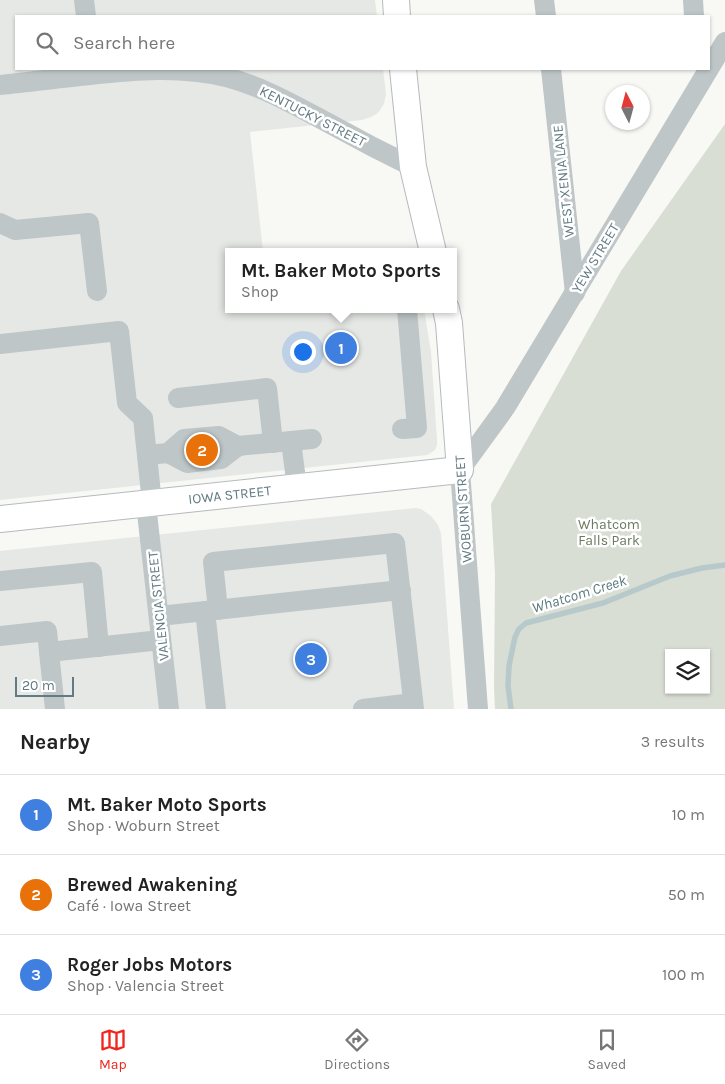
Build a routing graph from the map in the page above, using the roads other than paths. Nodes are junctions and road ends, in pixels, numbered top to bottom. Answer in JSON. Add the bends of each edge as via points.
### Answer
{"nodes":[{"id":1,"x":84,"y":0,"type":"edge"},
{"id":2,"x":396,"y":0,"type":"edge"},
{"id":3,"x":544,"y":0,"type":"edge"},
{"id":4,"x":693,"y":0,"type":"edge"},
{"id":5,"x":86,"y":15,"type":"edge"},
{"id":6,"x":397,"y":15,"type":"edge"},
{"id":7,"x":546,"y":15,"type":"edge"},
{"id":8,"x":694,"y":15,"type":"edge"},
{"id":9,"x":725,"y":42,"type":"edge"},
{"id":10,"x":710,"y":63,"type":"edge"},
{"id":11,"x":403,"y":70,"type":"edge"},
{"id":12,"x":551,"y":70,"type":"edge"},
{"id":13,"x":91,"y":72,"type":"edge"},
{"id":14,"x":701,"y":75,"type":"edge"},
{"id":15,"x":0,"y":85,"type":"edge"},
{"id":16,"x":413,"y":167,"type":"junction"},
{"id":17,"x":0,"y":223,"type":"edge"},
{"id":18,"x":432,"y":248,"type":"edge"},
{"id":19,"x":97,"y":291,"type":"dead end"},
{"id":20,"x":575,"y":293,"type":"junction"},
{"id":21,"x":406,"y":313,"type":"edge"},
{"id":22,"x":447,"y":313,"type":"edge"},
{"id":23,"x":0,"y":344,"type":"edge"},
{"id":24,"x":178,"y":398,"type":"dead end"},
{"id":25,"x":402,"y":429,"type":"dead end"},
{"id":26,"x":312,"y":439,"type":"dead end"},
{"id":27,"x":282,"y":442,"type":"junction"},
{"id":28,"x":147,"y":455,"type":"junction"},
{"id":29,"x":460,"y":470,"type":"junction"},
{"id":30,"x":297,"y":488,"type":"junction"},
{"id":31,"x":149,"y":503,"type":"junction"},
{"id":32,"x":0,"y":519,"type":"edge"},
{"id":33,"x":0,"y":581,"type":"edge"},
{"id":34,"x":401,"y":590,"type":"junction"},
{"id":35,"x":212,"y":610,"type":"junction"},
{"id":36,"x":159,"y":616,"type":"junction"},
{"id":37,"x":0,"y":636,"type":"edge"},
{"id":38,"x":161,"y":640,"type":"junction"},
{"id":39,"x":99,"y":647,"type":"junction"},
{"id":40,"x":49,"y":652,"type":"junction"},
{"id":41,"x":413,"y":706,"type":"edge"},
{"id":42,"x":55,"y":709,"type":"edge"},
{"id":43,"x":169,"y":709,"type":"edge"},
{"id":44,"x":216,"y":709,"type":"edge"},
{"id":45,"x":363,"y":709,"type":"edge"},
{"id":46,"x":478,"y":709,"type":"edge"}],
"edges":[{"from":1,"to":5,"type":"street"},
{"from":2,"to":6,"type":"main road"},
{"from":3,"to":7,"type":"street"},
{"from":4,"to":8,"type":"street"},
{"from":9,"to":10,"type":"street","name":"YEW STREET"},
{"from":11,"to":16,"type":"main road"},
{"from":12,"to":20,"type":"street","name":"WEST XENIA LANE"},
{"from":13,"to":15,"type":"street","name":"KENTUCKY STREET"},
{"from":13,"to":16,"type":"street","name":"KENTUCKY STREET","via":[[163,70],[225,77],[287,101]]},
{"from":14,"to":20,"type":"street","name":"YEW STREET"},
{"from":16,"to":18,"type":"main road"},
{"from":17,"to":19,"type":"street","via":[[15,230],[89,223]]},
{"from":20,"to":29,"type":"street","name":"YEW STREET","via":[[505,408]]},
{"from":21,"to":25,"type":"street","via":[[418,428]]},
{"from":22,"to":29,"type":"main road","name":"WOBURN STREET"},
{"from":23,"to":28,"type":"street","name":"VALENCIA STREET","via":[[119,331],[127,403],[143,418]]},
{"from":24,"to":27,"type":"street","via":[[267,388]]},
{"from":26,"to":27,"type":"street"},
{"from":27,"to":28,"type":"street","via":[[238,446],[219,436],[184,440],[168,453]]},
{"from":27,"to":30,"type":"street"},
{"from":28,"to":31,"type":"street","name":"VALENCIA STREET"},
{"from":29,"to":30,"type":"main road","name":"IOWA STREET"},
{"from":29,"to":46,"type":"street","name":"WOBURN STREET"},
{"from":30,"to":31,"type":"main road","name":"IOWA STREET"},
{"from":31,"to":32,"type":"main road","name":"IOWA STREET"},
{"from":31,"to":36,"type":"street","name":"VALENCIA STREET"},
{"from":33,"to":39,"type":"street","via":[[92,572]]},
{"from":34,"to":35,"type":"street"},
{"from":34,"to":35,"type":"street","via":[[395,542],[213,562]]},
{"from":34,"to":41,"type":"street"},
{"from":35,"to":36,"type":"street"},
{"from":35,"to":44,"type":"street"},
{"from":36,"to":38,"type":"street","name":"VALENCIA STREET"},
{"from":37,"to":40,"type":"street","via":[[47,631]]},
{"from":38,"to":39,"type":"street"},
{"from":38,"to":43,"type":"street","name":"VALENCIA STREET"},
{"from":39,"to":40,"type":"street"},
{"from":40,"to":42,"type":"street"},
{"from":41,"to":45,"type":"street"}]}
